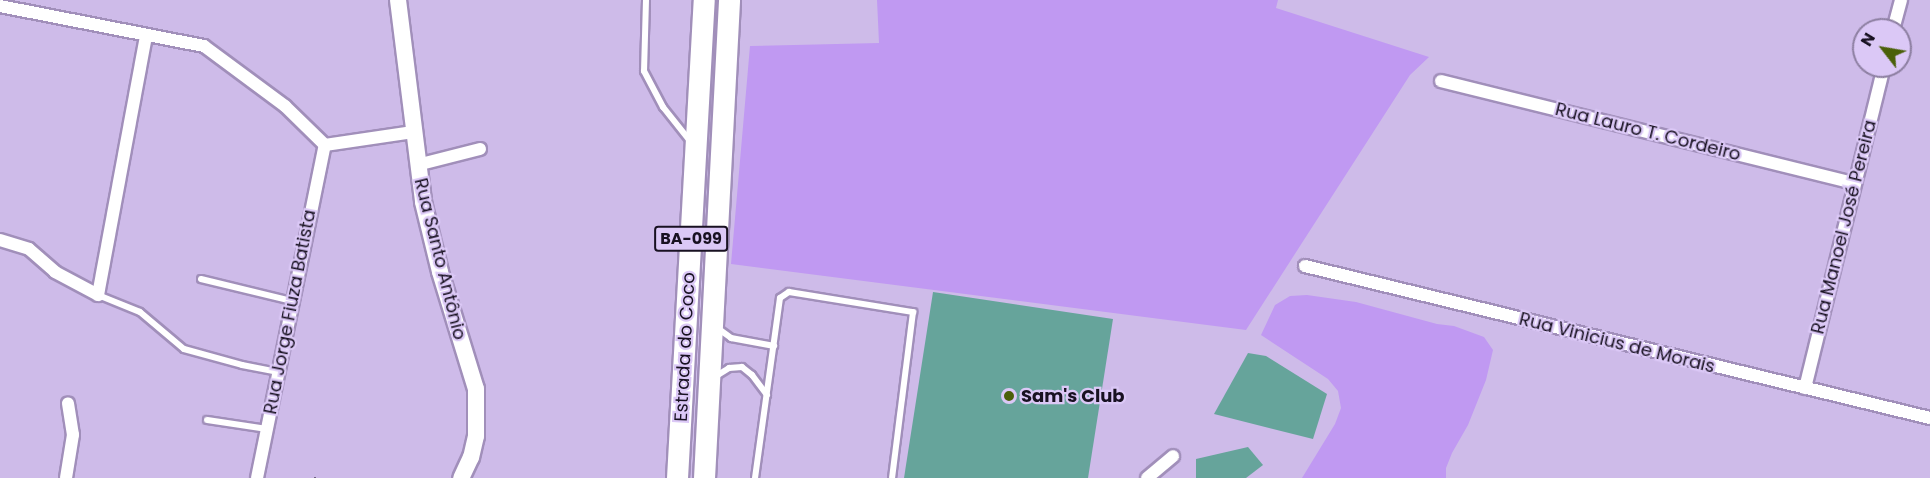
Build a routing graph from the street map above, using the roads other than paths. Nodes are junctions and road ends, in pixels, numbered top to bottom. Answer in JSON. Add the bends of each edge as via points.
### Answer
{"nodes":[{"id":1,"x":398,"y":0,"type":"edge"},
{"id":2,"x":646,"y":0,"type":"edge"},
{"id":3,"x":704,"y":0,"type":"edge"},
{"id":4,"x":729,"y":0,"type":"edge"},
{"id":5,"x":1901,"y":0,"type":"edge"},
{"id":6,"x":0,"y":6,"type":"edge"},
{"id":7,"x":1896,"y":18,"type":"edge"},
{"id":8,"x":146,"y":35,"type":"junction"},
{"id":9,"x":1881,"y":78,"type":"edge"},
{"id":10,"x":1441,"y":81,"type":"dead end"},
{"id":11,"x":413,"y":132,"type":"junction"},
{"id":12,"x":325,"y":145,"type":"junction"},
{"id":13,"x":696,"y":148,"type":"junction"},
{"id":14,"x":480,"y":149,"type":"dead end"},
{"id":15,"x":417,"y":165,"type":"junction"},
{"id":16,"x":1854,"y":183,"type":"junction"},
{"id":17,"x":0,"y":240,"type":"edge"},
{"id":18,"x":1305,"y":266,"type":"dead end"},
{"id":19,"x":201,"y":279,"type":"dead end"},
{"id":20,"x":98,"y":295,"type":"junction"},
{"id":21,"x":292,"y":301,"type":"junction"},
{"id":22,"x":713,"y":325,"type":"junction"},
{"id":23,"x":774,"y":346,"type":"junction"},
{"id":24,"x":278,"y":372,"type":"junction"},
{"id":25,"x":710,"y":380,"type":"junction"},
{"id":26,"x":1805,"y":388,"type":"junction"},
{"id":27,"x":767,"y":395,"type":"junction"},
{"id":28,"x":68,"y":403,"type":"dead end"},
{"id":29,"x":1930,"y":418,"type":"edge"},
{"id":30,"x":207,"y":420,"type":"dead end"},
{"id":31,"x":267,"y":429,"type":"junction"},
{"id":32,"x":1173,"y":456,"type":"dead end"},
{"id":33,"x":66,"y":478,"type":"edge"},
{"id":34,"x":257,"y":478,"type":"edge"},
{"id":35,"x":461,"y":478,"type":"edge"},
{"id":36,"x":677,"y":478,"type":"edge"},
{"id":37,"x":704,"y":478,"type":"edge"},
{"id":38,"x":755,"y":478,"type":"edge"},
{"id":39,"x":892,"y":478,"type":"edge"},
{"id":40,"x":1147,"y":478,"type":"edge"}],
"edges":[{"from":1,"to":11,"type":"street","name":"Rua Santo Antônio"},
{"from":2,"to":13,"type":"lane","via":[[644,71],[663,107]]},
{"from":3,"to":13,"type":"highway","name":"Estrada do Coco","number":"BA-099"},
{"from":4,"to":22,"type":"highway","name":"Estrada do Coco","number":"BA-099"},
{"from":5,"to":7,"type":"street"},
{"from":6,"to":8,"type":"street"},
{"from":8,"to":12,"type":"street","via":[[185,40],[215,52],[285,106]]},
{"from":8,"to":20,"type":"street"},
{"from":9,"to":16,"type":"street","name":"Rua Manoel José Pereira"},
{"from":10,"to":16,"type":"street","name":"Rua Lauro T. Cordeiro"},
{"from":11,"to":12,"type":"street"},
{"from":11,"to":15,"type":"street","name":"Rua Santo Antônio"},
{"from":12,"to":21,"type":"street","name":"Rua Jorge Fiuza Batista"},
{"from":13,"to":36,"type":"highway","name":"Estrada do Coco","number":"BA-099"},
{"from":14,"to":15,"type":"street"},
{"from":15,"to":35,"type":"street","name":"Rua Santo Antônio","via":[[440,272],[476,389],[476,436]]},
{"from":16,"to":26,"type":"street","name":"Rua Manoel José Pereira"},
{"from":17,"to":20,"type":"street","via":[[29,249],[55,272]]},
{"from":18,"to":26,"type":"street","name":"Rua Vinicius de Morais"},
{"from":19,"to":21,"type":"lane"},
{"from":20,"to":24,"type":"lane","via":[[140,312],[184,349]]},
{"from":21,"to":24,"type":"street","name":"Rua Jorge Fiuza Batista"},
{"from":22,"to":23,"type":"lane","via":[[731,338]]},
{"from":22,"to":25,"type":"highway","name":"Estrada do Coco","number":"BA-099"},
{"from":23,"to":27,"type":"lane"},
{"from":23,"to":39,"type":"lane","via":[[780,298],[785,292],[913,312]]},
{"from":24,"to":31,"type":"street","name":"Rua Jorge Fiuza Batista"},
{"from":25,"to":27,"type":"lane","via":[[729,368],[742,367]]},
{"from":25,"to":37,"type":"highway","name":"Estrada do Coco","number":"BA-099"},
{"from":26,"to":29,"type":"street","name":"Rua Vinicius de Morais"},
{"from":27,"to":38,"type":"lane"},
{"from":28,"to":33,"type":"street","via":[[73,435]]},
{"from":30,"to":31,"type":"lane"},
{"from":31,"to":34,"type":"street","name":"Rua Jorge Fiuza Batista"},
{"from":32,"to":40,"type":"street"}]}
